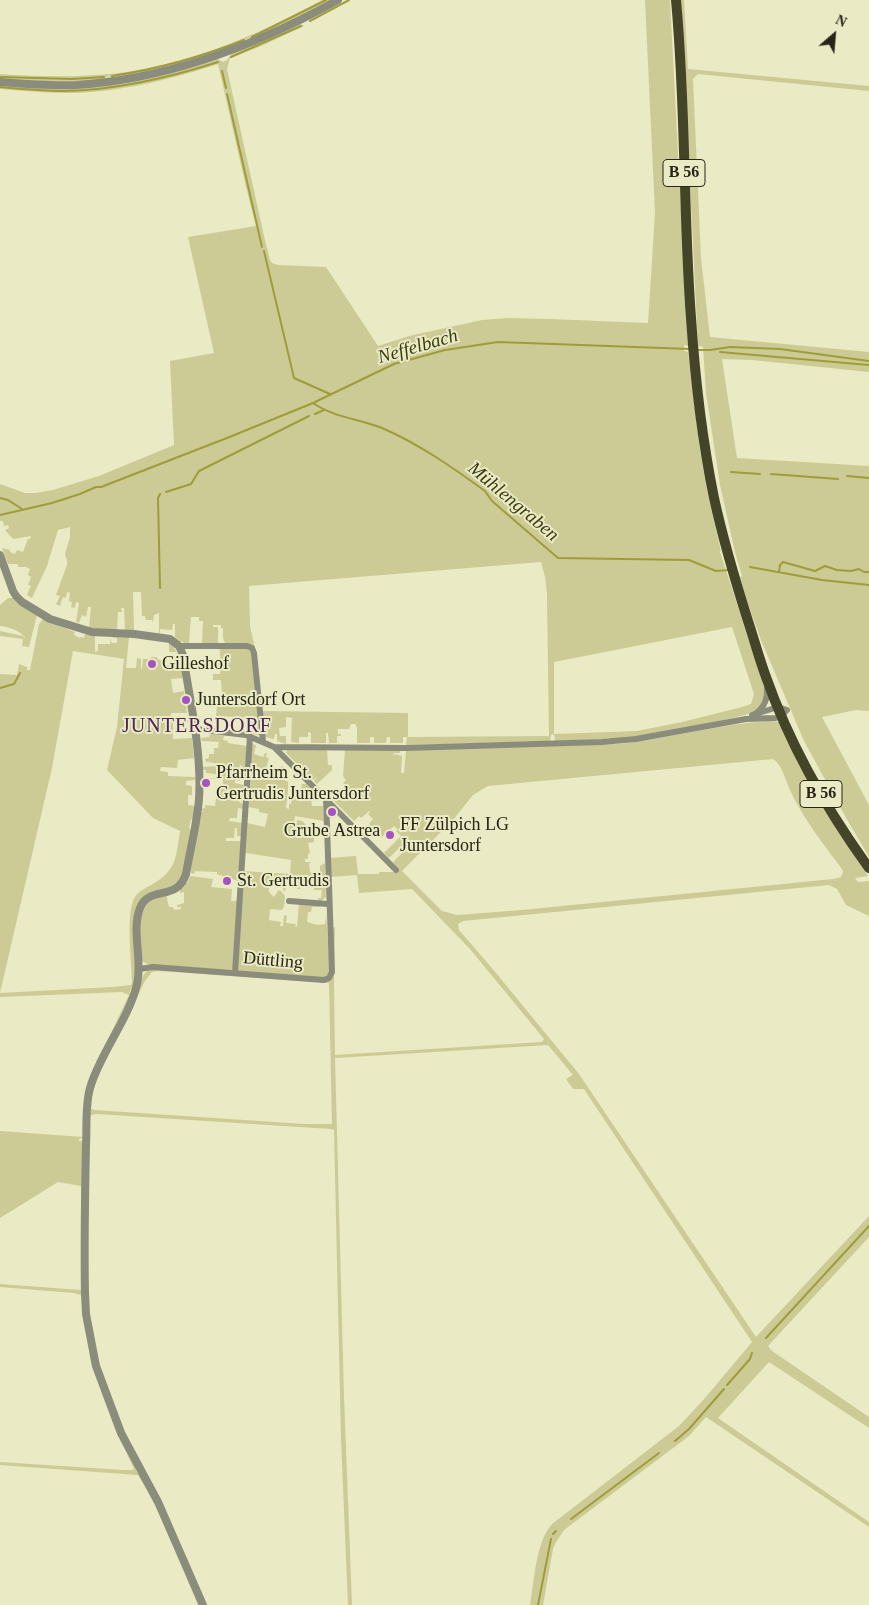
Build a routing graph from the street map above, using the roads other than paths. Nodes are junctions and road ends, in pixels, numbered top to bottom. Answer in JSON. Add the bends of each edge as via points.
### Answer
{"nodes":[{"id":1,"x":338,"y":0,"type":"edge"},
{"id":2,"x":676,"y":0,"type":"edge"},
{"id":3,"x":0,"y":82,"type":"edge"},
{"id":4,"x":0,"y":555,"type":"edge"},
{"id":5,"x":747,"y":618,"type":"junction"},
{"id":6,"x":179,"y":646,"type":"junction"},
{"id":7,"x":766,"y":677,"type":"junction"},
{"id":8,"x":782,"y":711,"type":"junction"},
{"id":9,"x":749,"y":717,"type":"junction"},
{"id":10,"x":195,"y":729,"type":"junction"},
{"id":11,"x":250,"y":736,"type":"junction"},
{"id":12,"x":263,"y":741,"type":"junction"},
{"id":13,"x":274,"y":747,"type":"junction"},
{"id":14,"x":326,"y":798,"type":"junction"},
{"id":15,"x":869,"y":867,"type":"edge"},
{"id":16,"x":396,"y":870,"type":"dead end"},
{"id":17,"x":289,"y":900,"type":"dead end"},
{"id":18,"x":328,"y":904,"type":"junction"},
{"id":19,"x":139,"y":968,"type":"junction"},
{"id":20,"x":235,"y":973,"type":"junction"},
{"id":21,"x":203,"y":1605,"type":"edge"}],
"edges":[{"from":1,"to":3,"type":"street","via":[[249,44],[162,72],[75,85]]},
{"from":2,"to":5,"type":"main road","number":"B 56","via":[[694,349],[700,408],[714,496]]},
{"from":4,"to":6,"type":"street","via":[[16,596],[54,621],[92,632],[164,638]]},
{"from":5,"to":7,"type":"main road","number":"B 56"},
{"from":5,"to":8,"type":"main road","number":"B 56"},
{"from":6,"to":10,"type":"street"},
{"from":6,"to":12,"type":"street","via":[[252,648]]},
{"from":7,"to":8,"type":"main road","number":"B 56"},
{"from":7,"to":9,"type":"street","via":[[767,697],[761,710]]},
{"from":8,"to":9,"type":"street","via":[[774,718]]},
{"from":8,"to":15,"type":"main road","number":"B 56","via":[[829,809]]},
{"from":9,"to":13,"type":"street","via":[[636,739],[406,748]]},
{"from":10,"to":11,"type":"street"},
{"from":10,"to":19,"type":"street","via":[[199,800],[186,874],[176,889],[151,896],[141,905],[137,927]]},
{"from":11,"to":12,"type":"street"},
{"from":11,"to":20,"type":"street"},
{"from":12,"to":13,"type":"street"},
{"from":13,"to":14,"type":"street"},
{"from":14,"to":16,"type":"street"},
{"from":14,"to":18,"type":"street","name":"Düttling"},
{"from":17,"to":18,"type":"street"},
{"from":18,"to":20,"type":"street","name":"Düttling","via":[[332,972],[328,979]]},
{"from":19,"to":20,"type":"street","name":"Düttling"},
{"from":19,"to":21,"type":"street","via":[[132,1000],[89,1091],[85,1308],[96,1366],[121,1433],[158,1502]]}]}
